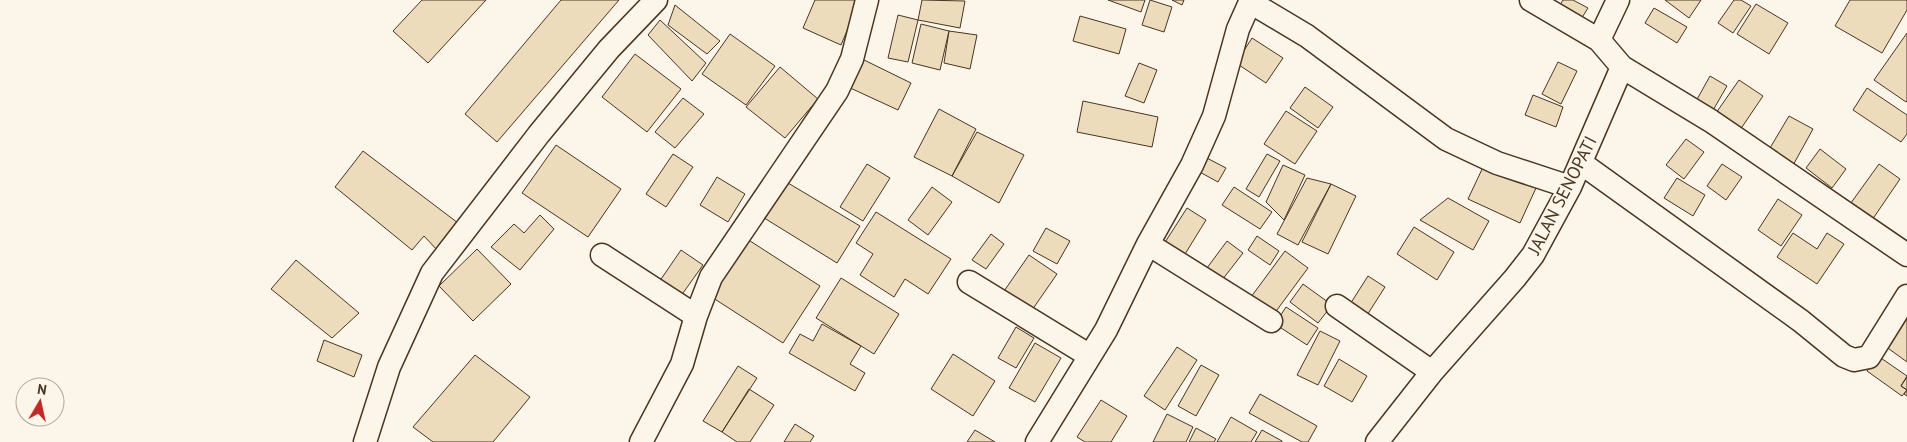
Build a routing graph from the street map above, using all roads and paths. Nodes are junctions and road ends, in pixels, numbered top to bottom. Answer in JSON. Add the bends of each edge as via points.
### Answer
{"nodes":[{"id":1,"x":656,"y":0,"type":"edge"},
{"id":2,"x":866,"y":0,"type":"edge"},
{"id":3,"x":1531,"y":0,"type":"edge"},
{"id":4,"x":1618,"y":0,"type":"edge"},
{"id":5,"x":1251,"y":1,"type":"edge"},
{"id":6,"x":1600,"y":40,"type":"junction"},
{"id":7,"x":1622,"y":67,"type":"junction"},
{"id":8,"x":1581,"y":163,"type":"junction"},
{"id":9,"x":1570,"y":186,"type":"junction"},
{"id":10,"x":1148,"y":244,"type":"junction"},
{"id":11,"x":602,"y":255,"type":"dead end"},
{"id":12,"x":1907,"y":255,"type":"edge"},
{"id":13,"x":969,"y":282,"type":"dead end"},
{"id":14,"x":1907,"y":296,"type":"edge"},
{"id":15,"x":1337,"y":306,"type":"dead end"},
{"id":16,"x":696,"y":316,"type":"junction"},
{"id":17,"x":1271,"y":322,"type":"dead end"},
{"id":18,"x":1090,"y":356,"type":"junction"},
{"id":19,"x":1432,"y":372,"type":"junction"},
{"id":20,"x":1045,"y":439,"type":"edge"},
{"id":21,"x":365,"y":442,"type":"edge"},
{"id":22,"x":641,"y":442,"type":"edge"},
{"id":23,"x":1376,"y":442,"type":"edge"}],
"edges":[{"from":1,"to":21,"type":"street","via":[[609,49],[539,134],[432,273],[389,366]]},
{"from":2,"to":16,"type":"street","via":[[852,59],[837,91],[712,278]]},
{"from":3,"to":6,"type":"street"},
{"from":4,"to":6,"type":"street"},
{"from":5,"to":9,"type":"street","via":[[1307,36],[1446,139],[1497,163]]},
{"from":5,"to":10,"type":"street","via":[[1238,29],[1214,116]]},
{"from":6,"to":7,"type":"street"},
{"from":7,"to":8,"type":"street","name":"JALAN SENOPATI"},
{"from":7,"to":12,"type":"street","via":[[1711,121]]},
{"from":8,"to":9,"type":"street","name":"JALAN SENOPATI"},
{"from":8,"to":14,"type":"street","via":[[1801,321],[1844,356],[1854,360],[1869,357]]},
{"from":9,"to":19,"type":"street","name":"JALAN SENOPATI","via":[[1552,223],[1521,270]]},
{"from":10,"to":17,"type":"street"},
{"from":10,"to":18,"type":"street"},
{"from":11,"to":16,"type":"street"},
{"from":13,"to":18,"type":"street"},
{"from":15,"to":19,"type":"street"},
{"from":16,"to":22,"type":"street","via":[[682,364]]},
{"from":18,"to":20,"type":"street"},
{"from":19,"to":23,"type":"street","name":"JALAN SENOPATI"}]}
